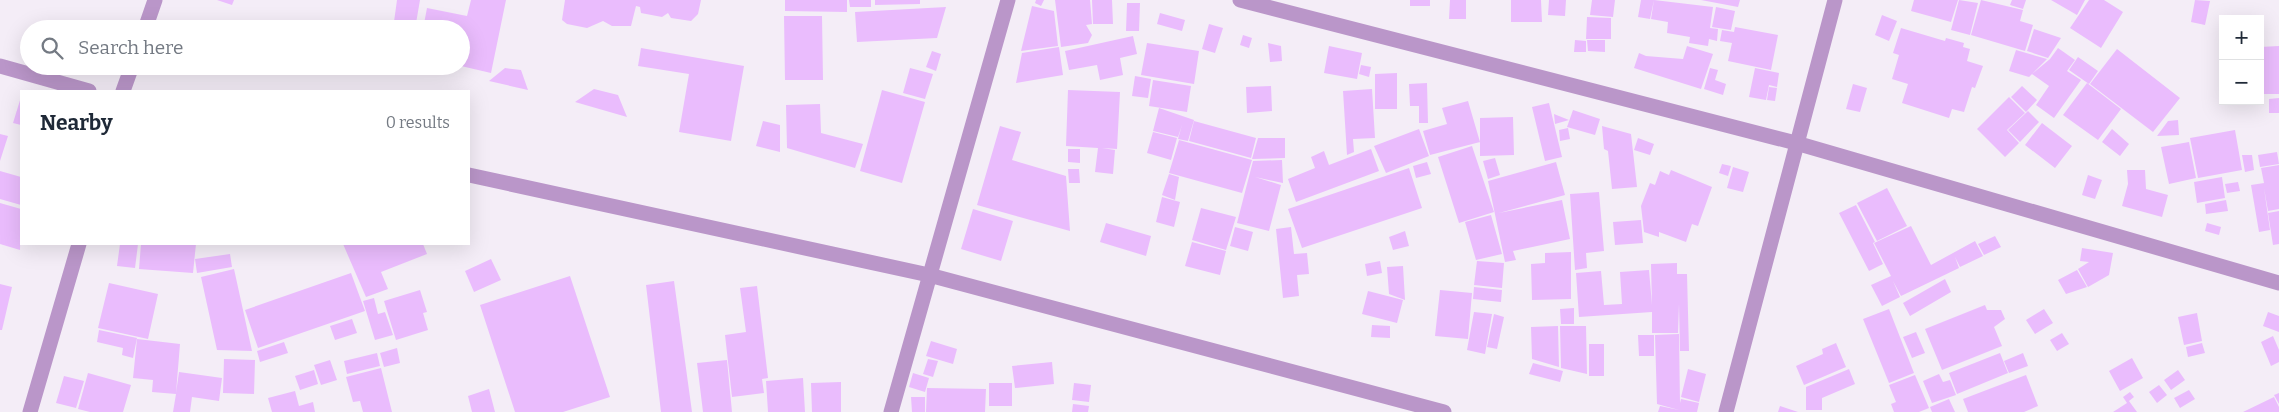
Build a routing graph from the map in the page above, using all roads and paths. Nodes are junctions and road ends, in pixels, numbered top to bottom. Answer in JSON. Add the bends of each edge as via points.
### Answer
{"nodes":[{"id":1,"x":155,"y":0,"type":"edge"},
{"id":2,"x":1008,"y":0,"type":"edge"},
{"id":3,"x":1240,"y":0,"type":"edge"},
{"id":4,"x":1835,"y":0,"type":"edge"},
{"id":5,"x":148,"y":20,"type":"edge"},
{"id":6,"x":0,"y":66,"type":"edge"},
{"id":7,"x":20,"y":72,"type":"edge"},
{"id":8,"x":32,"y":75,"type":"edge"},
{"id":9,"x":129,"y":75,"type":"edge"},
{"id":10,"x":85,"y":90,"type":"edge"},
{"id":11,"x":123,"y":90,"type":"edge"},
{"id":12,"x":1796,"y":143,"type":"junction"},
{"id":13,"x":470,"y":175,"type":"edge"},
{"id":14,"x":79,"y":245,"type":"edge"},
{"id":15,"x":929,"y":275,"type":"junction"},
{"id":16,"x":2279,"y":283,"type":"edge"},
{"id":17,"x":30,"y":412,"type":"edge"},
{"id":18,"x":890,"y":412,"type":"edge"},
{"id":19,"x":1444,"y":412,"type":"edge"},
{"id":20,"x":1726,"y":412,"type":"edge"}],
"edges":[{"from":1,"to":5,"type":"street"},
{"from":2,"to":15,"type":"street"},
{"from":3,"to":12,"type":"street"},
{"from":4,"to":12,"type":"street"},
{"from":6,"to":7,"type":"street"},
{"from":8,"to":10,"type":"street"},
{"from":9,"to":11,"type":"street"},
{"from":12,"to":16,"type":"street"},
{"from":12,"to":20,"type":"street"},
{"from":13,"to":15,"type":"street"},
{"from":14,"to":17,"type":"street"},
{"from":15,"to":18,"type":"street"},
{"from":15,"to":19,"type":"street"}]}
